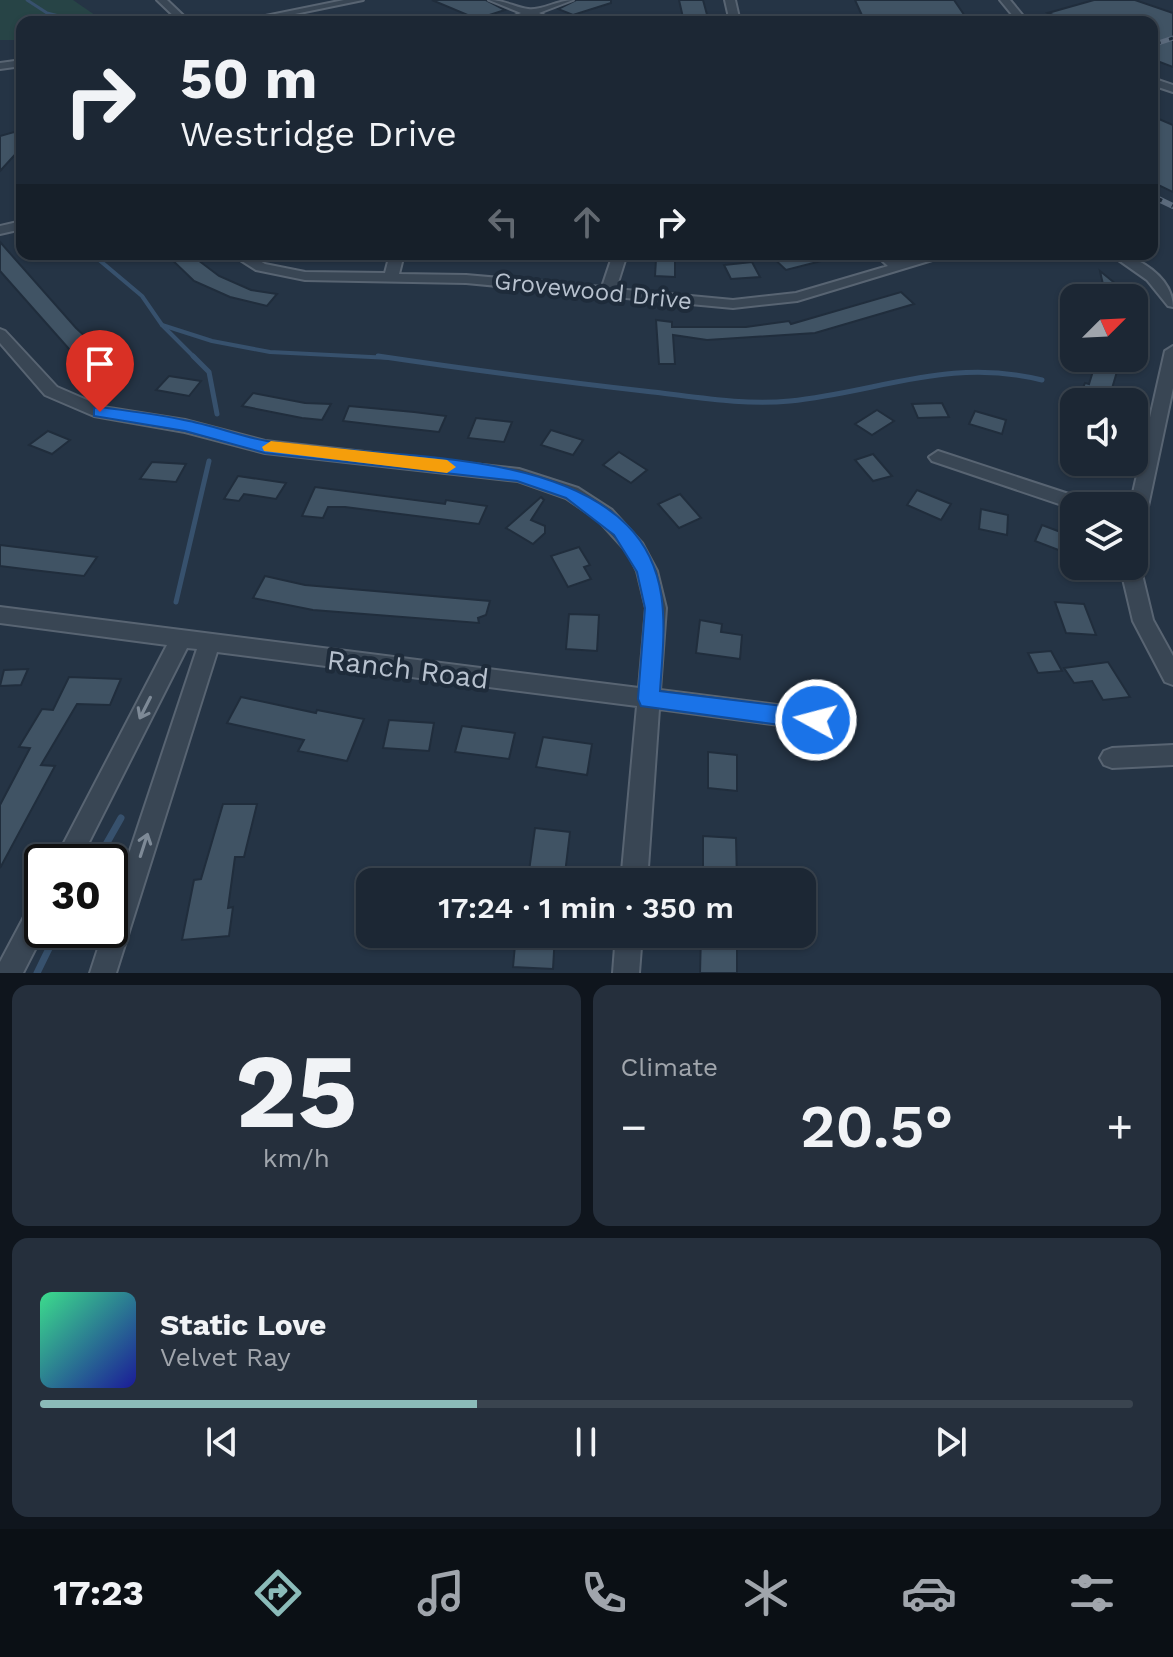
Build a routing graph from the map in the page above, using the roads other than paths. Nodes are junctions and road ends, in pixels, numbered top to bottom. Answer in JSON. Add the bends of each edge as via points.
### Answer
{"nodes":[{"id":1,"x":162,"y":0,"type":"edge"},
{"id":2,"x":358,"y":0,"type":"edge"},
{"id":3,"x":494,"y":0,"type":"edge"},
{"id":4,"x":568,"y":0,"type":"edge"},
{"id":5,"x":1005,"y":0,"type":"edge"},
{"id":6,"x":530,"y":13,"type":"junction"},
{"id":7,"x":179,"y":16,"type":"edge"},
{"id":8,"x":273,"y":16,"type":"edge"},
{"id":9,"x":522,"y":16,"type":"edge"},
{"id":10,"x":538,"y":16,"type":"edge"},
{"id":11,"x":1018,"y":16,"type":"edge"},
{"id":12,"x":249,"y":260,"type":"edge"},
{"id":13,"x":396,"y":260,"type":"edge"},
{"id":14,"x":618,"y":260,"type":"edge"},
{"id":15,"x":889,"y":260,"type":"edge"},
{"id":16,"x":925,"y":260,"type":"edge"},
{"id":17,"x":1126,"y":260,"type":"edge"},
{"id":18,"x":899,"y":268,"type":"junction"},
{"id":19,"x":391,"y":278,"type":"junction"},
{"id":20,"x":607,"y":293,"type":"junction"},
{"id":21,"x":1173,"y":303,"type":"edge"},
{"id":22,"x":4,"y":345,"type":"edge"},
{"id":23,"x":1173,"y":351,"type":"edge"},
{"id":24,"x":938,"y":457,"type":"dead end"},
{"id":25,"x":1141,"y":492,"type":"edge"},
{"id":26,"x":1060,"y":498,"type":"edge"},
{"id":27,"x":1133,"y":580,"type":"edge"},
{"id":28,"x":0,"y":615,"type":"edge"},
{"id":29,"x":181,"y":638,"type":"junction"},
{"id":30,"x":209,"y":644,"type":"junction"},
{"id":31,"x":1173,"y":676,"type":"edge"},
{"id":32,"x":649,"y":699,"type":"junction"},
{"id":33,"x":816,"y":720,"type":"dead end"},
{"id":34,"x":1173,"y":755,"type":"edge"},
{"id":35,"x":1112,"y":758,"type":"dead end"},
{"id":36,"x":75,"y":844,"type":"edge"},
{"id":37,"x":635,"y":868,"type":"edge"},
{"id":38,"x":24,"y":944,"type":"edge"},
{"id":39,"x":628,"y":948,"type":"edge"},
{"id":40,"x":9,"y":973,"type":"edge"},
{"id":41,"x":103,"y":973,"type":"edge"},
{"id":42,"x":626,"y":973,"type":"edge"}],
"edges":[{"from":1,"to":7,"type":"street"},
{"from":2,"to":8,"type":"street"},
{"from":3,"to":6,"type":"street"},
{"from":4,"to":6,"type":"street"},
{"from":5,"to":11,"type":"street"},
{"from":6,"to":9,"type":"street"},
{"from":6,"to":10,"type":"street"},
{"from":12,"to":19,"type":"street","name":"Grovewood Drive","via":[[285,273]]},
{"from":13,"to":19,"type":"street"},
{"from":14,"to":20,"type":"street"},
{"from":15,"to":18,"type":"street"},
{"from":16,"to":18,"type":"street","name":"Grovewood Drive"},
{"from":17,"to":21,"type":"street","via":[[1152,277]]},
{"from":18,"to":20,"type":"street","name":"Grovewood Drive","via":[[760,303]]},
{"from":19,"to":20,"type":"street","name":"Grovewood Drive","via":[[508,282]]},
{"from":22,"to":32,"type":"street","via":[[51,391],[100,412],[265,447],[519,475],[572,493],[621,530],[647,571],[656,608]]},
{"from":23,"to":25,"type":"street"},
{"from":24,"to":26,"type":"street"},
{"from":27,"to":31,"type":"street","via":[[1143,621]]},
{"from":28,"to":29,"type":"street","name":"Ranch Road"},
{"from":29,"to":30,"type":"street","name":"Ranch Road"},
{"from":29,"to":36,"type":"street","one_way":true},
{"from":30,"to":32,"type":"street","name":"Ranch Road"},
{"from":41,"to":30,"type":"street","one_way":true},
{"from":32,"to":33,"type":"street","name":"Ranch Road"},
{"from":32,"to":37,"type":"street"},
{"from":34,"to":35,"type":"street"},
{"from":38,"to":40,"type":"street"},
{"from":39,"to":42,"type":"street"}]}
